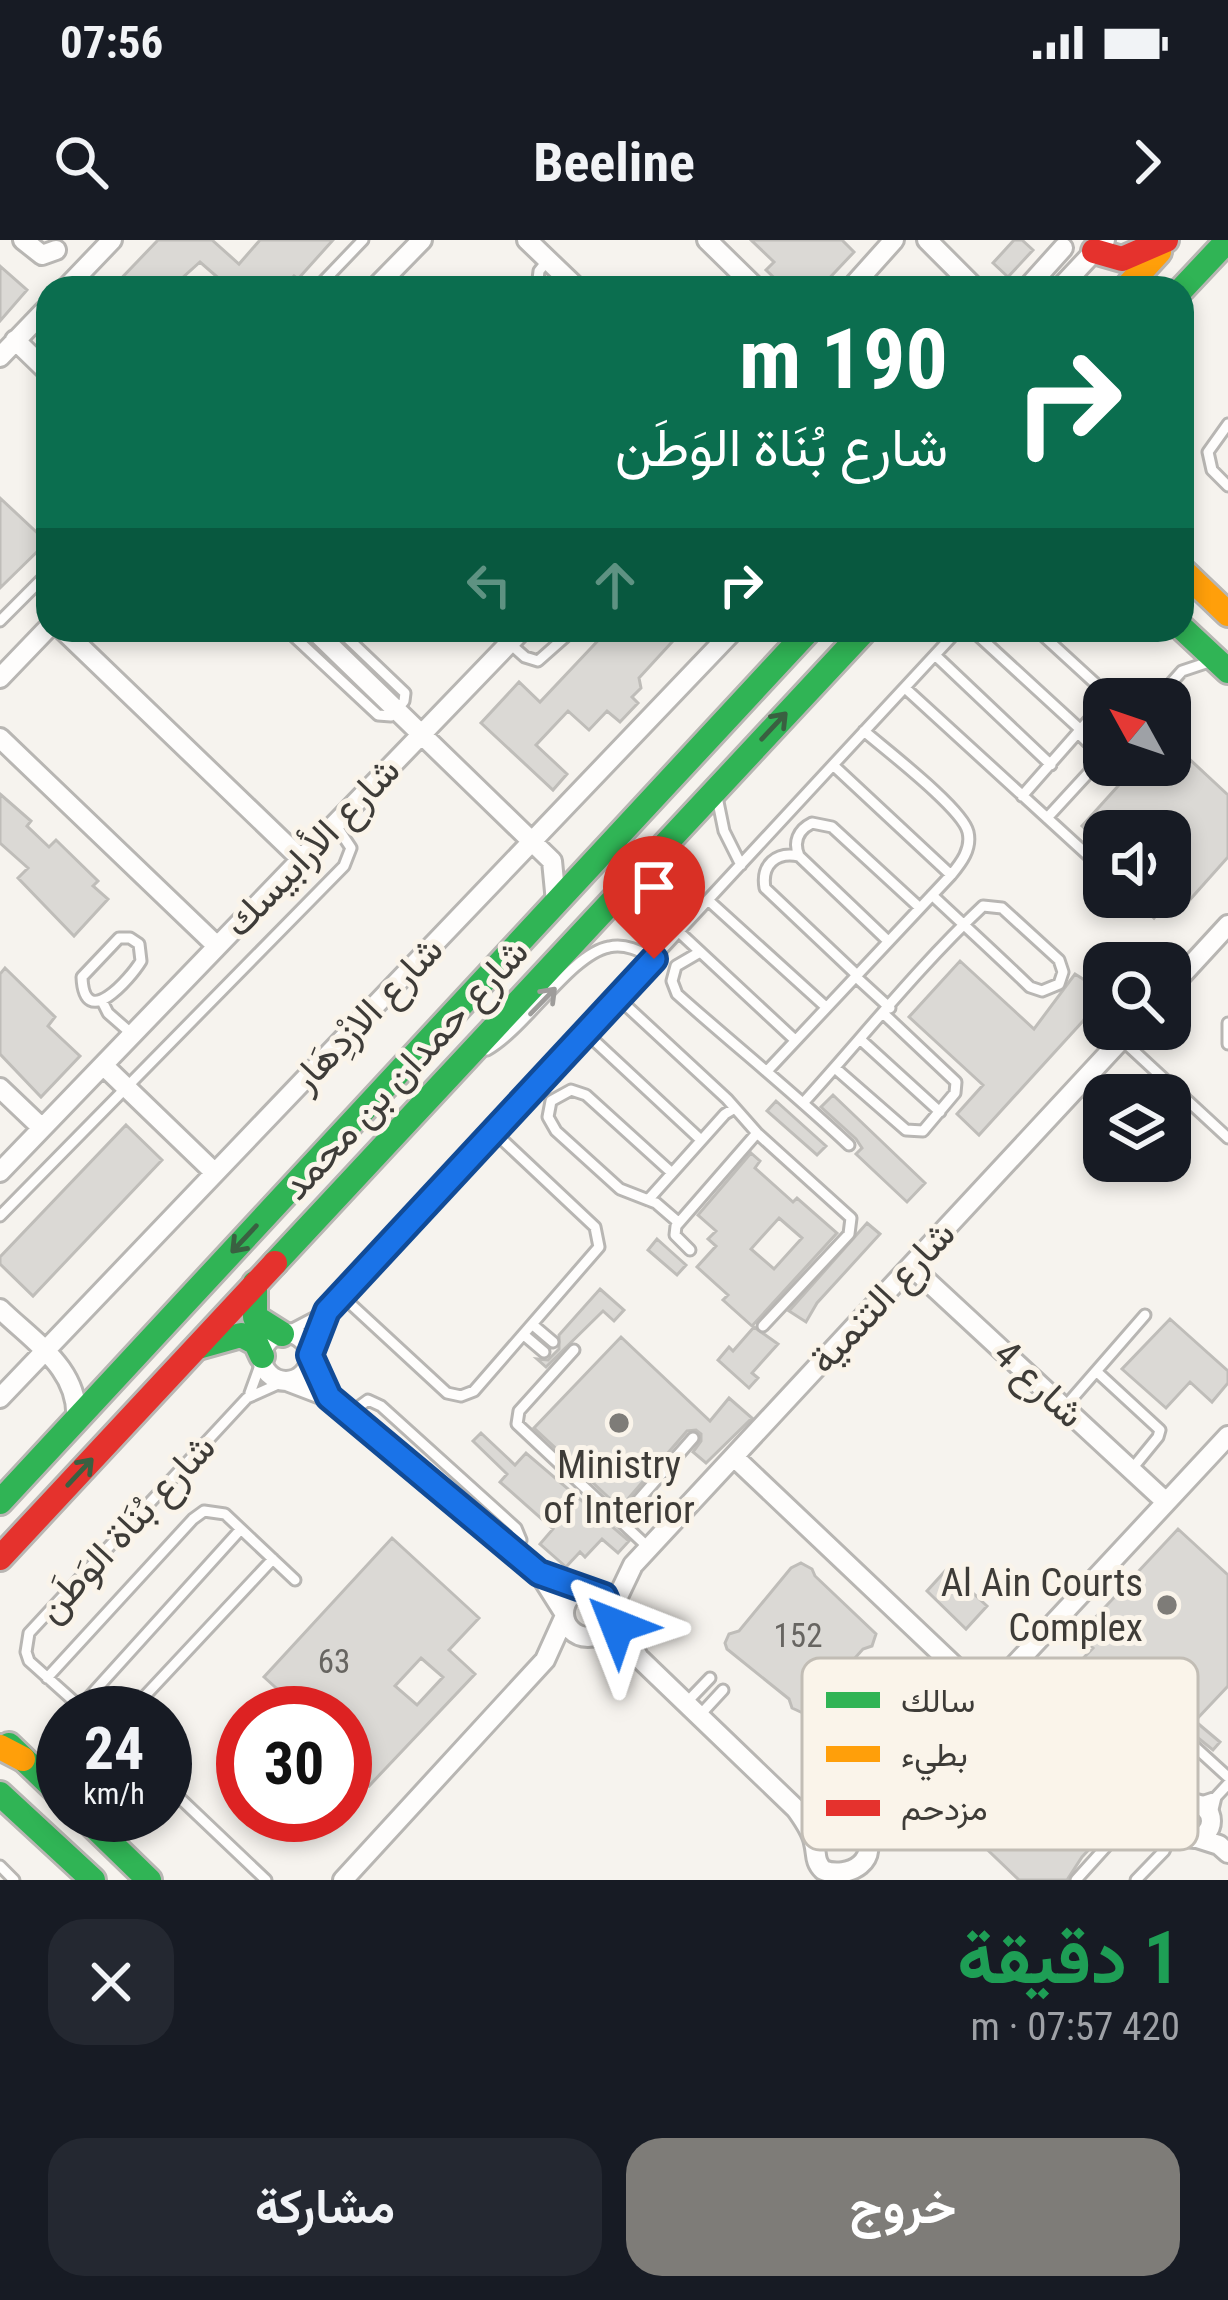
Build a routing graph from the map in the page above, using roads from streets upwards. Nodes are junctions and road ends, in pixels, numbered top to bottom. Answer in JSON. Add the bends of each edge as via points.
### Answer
{"nodes":[{"id":1,"x":23,"y":240,"type":"edge"},
{"id":2,"x":112,"y":240,"type":"edge"},
{"id":3,"x":422,"y":240,"type":"edge"},
{"id":4,"x":527,"y":240,"type":"edge"},
{"id":5,"x":707,"y":240,"type":"edge"},
{"id":6,"x":894,"y":240,"type":"edge"},
{"id":7,"x":926,"y":240,"type":"edge"},
{"id":8,"x":1170,"y":240,"type":"edge"},
{"id":9,"x":1228,"y":240,"type":"edge"},
{"id":10,"x":1059,"y":244,"type":"edge"},
{"id":11,"x":58,"y":245,"type":"edge"},
{"id":12,"x":1094,"y":252,"type":"edge"},
{"id":13,"x":71,"y":276,"type":"edge"},
{"id":14,"x":78,"y":276,"type":"edge"},
{"id":15,"x":387,"y":276,"type":"edge"},
{"id":16,"x":565,"y":276,"type":"edge"},
{"id":17,"x":744,"y":276,"type":"edge"},
{"id":18,"x":862,"y":276,"type":"edge"},
{"id":19,"x":963,"y":276,"type":"edge"},
{"id":20,"x":1036,"y":276,"type":"edge"},
{"id":21,"x":1071,"y":276,"type":"edge"},
{"id":22,"x":1137,"y":276,"type":"edge"},
{"id":23,"x":1162,"y":276,"type":"edge"},
{"id":24,"x":1194,"y":276,"type":"edge"},
{"id":25,"x":36,"y":319,"type":"edge"},
{"id":26,"x":16,"y":340,"type":"junction"},
{"id":27,"x":0,"y":357,"type":"edge"},
{"id":28,"x":36,"y":360,"type":"edge"},
{"id":29,"x":1194,"y":581,"type":"edge"},
{"id":30,"x":1228,"y":614,"type":"edge"},
{"id":31,"x":36,"y":640,"type":"edge"},
{"id":32,"x":1194,"y":640,"type":"edge"},
{"id":33,"x":75,"y":642,"type":"edge"},
{"id":34,"x":326,"y":642,"type":"edge"},
{"id":35,"x":511,"y":642,"type":"edge"},
{"id":36,"x":723,"y":642,"type":"edge"},
{"id":37,"x":798,"y":642,"type":"edge"},
{"id":38,"x":835,"y":642,"type":"edge"},
{"id":39,"x":854,"y":642,"type":"edge"},
{"id":40,"x":1224,"y":667,"type":"edge"},
{"id":41,"x":824,"y":673,"type":"junction"},
{"id":42,"x":0,"y":678,"type":"edge"},
{"id":43,"x":421,"y":734,"type":"junction"},
{"id":44,"x":4,"y":751,"type":"edge"},
{"id":45,"x":532,"y":842,"type":"junction"},
{"id":46,"x":301,"y":860,"type":"junction"},
{"id":47,"x":552,"y":861,"type":"junction"},
{"id":48,"x":594,"y":861,"type":"junction"},
{"id":49,"x":556,"y":903,"type":"junction"},
{"id":50,"x":1228,"y":926,"type":"edge"},
{"id":51,"x":217,"y":946,"type":"junction"},
{"id":52,"x":1191,"y":966,"type":"edge"},
{"id":53,"x":1111,"y":1050,"type":"edge"},
{"id":54,"x":103,"y":1065,"type":"junction"},
{"id":55,"x":0,"y":1088,"type":"edge"},
{"id":56,"x":42,"y":1128,"type":"junction"},
{"id":57,"x":0,"y":1172,"type":"edge"},
{"id":58,"x":215,"y":1173,"type":"junction"},
{"id":59,"x":911,"y":1266,"type":"junction"},
{"id":60,"x":255,"y":1283,"type":"junction"},
{"id":61,"x":0,"y":1309,"type":"edge"},
{"id":62,"x":283,"y":1334,"type":"junction"},
{"id":63,"x":194,"y":1349,"type":"junction"},
{"id":64,"x":44,"y":1352,"type":"junction"},
{"id":65,"x":310,"y":1357,"type":"junction"},
{"id":66,"x":262,"y":1358,"type":"junction"},
{"id":67,"x":67,"y":1373,"type":"junction"},
{"id":68,"x":115,"y":1378,"type":"junction"},
{"id":69,"x":286,"y":1381,"type":"junction"},
{"id":70,"x":329,"y":1397,"type":"junction"},
{"id":71,"x":0,"y":1398,"type":"edge"},
{"id":72,"x":76,"y":1422,"type":"junction"},
{"id":73,"x":1228,"y":1436,"type":"edge"},
{"id":74,"x":734,"y":1457,"type":"junction"},
{"id":75,"x":4,"y":1494,"type":"edge"},
{"id":76,"x":1166,"y":1502,"type":"junction"},
{"id":77,"x":0,"y":1523,"type":"edge"},
{"id":78,"x":0,"y":1558,"type":"edge"},
{"id":79,"x":633,"y":1565,"type":"junction"},
{"id":80,"x":539,"y":1573,"type":"junction"},
{"id":81,"x":587,"y":1589,"type":"junction"},
{"id":82,"x":612,"y":1611,"type":"junction"},
{"id":83,"x":563,"y":1615,"type":"junction"},
{"id":84,"x":588,"y":1638,"type":"junction"},
{"id":85,"x":639,"y":1658,"type":"junction"},
{"id":86,"x":946,"y":1658,"type":"edge"},
{"id":87,"x":1022,"y":1658,"type":"edge"},
{"id":88,"x":545,"y":1660,"type":"junction"},
{"id":89,"x":0,"y":1737,"type":"edge"},
{"id":90,"x":12,"y":1753,"type":"edge"},
{"id":91,"x":36,"y":1774,"type":"edge"},
{"id":92,"x":0,"y":1794,"type":"edge"},
{"id":93,"x":787,"y":1799,"type":"junction"},
{"id":94,"x":802,"y":1806,"type":"edge"},
{"id":95,"x":1198,"y":1806,"type":"edge"},
{"id":96,"x":802,"y":1818,"type":"edge"},
{"id":97,"x":1211,"y":1820,"type":"junction"},
{"id":98,"x":1198,"y":1836,"type":"edge"},
{"id":99,"x":110,"y":1842,"type":"edge"},
{"id":100,"x":1223,"y":1849,"type":"edge"},
{"id":101,"x":815,"y":1850,"type":"edge"},
{"id":102,"x":869,"y":1850,"type":"edge"},
{"id":103,"x":852,"y":1879,"type":"edge"},
{"id":104,"x":93,"y":1880,"type":"edge"},
{"id":105,"x":149,"y":1880,"type":"edge"},
{"id":106,"x":343,"y":1880,"type":"edge"}],
"edges":[{"from":1,"to":11,"type":"street","via":[[43,255]]},
{"from":2,"to":14,"type":"street"},
{"from":3,"to":15,"type":"street"},
{"from":4,"to":16,"type":"street"},
{"from":5,"to":17,"type":"street"},
{"from":6,"to":18,"type":"street"},
{"from":7,"to":19,"type":"street"},
{"from":8,"to":12,"type":"main road","via":[[1127,260]]},
{"from":8,"to":22,"type":"main road"},
{"from":8,"to":23,"type":"main road"},
{"from":9,"to":24,"type":"main road"},
{"from":10,"to":12,"type":"street"},
{"from":10,"to":20,"type":"street"},
{"from":11,"to":13,"type":"street"},
{"from":12,"to":21,"type":"street"},
{"from":25,"to":26,"type":"street"},
{"from":26,"to":27,"type":"street"},
{"from":26,"to":28,"type":"street"},
{"from":29,"to":30,"type":"main road"},
{"from":31,"to":42,"type":"street"},
{"from":32,"to":40,"type":"main road"},
{"from":33,"to":46,"type":"street"},
{"from":34,"to":43,"type":"street"},
{"from":35,"to":43,"type":"street","name":"شارع الأرابيسك"},
{"from":36,"to":45,"type":"street","name":"شارع الازْدِهَار"},
{"from":37,"to":48,"type":"main road","name":"شارع حمدان بن محمد"},
{"from":38,"to":41,"type":"main road"},
{"from":39,"to":41,"type":"main road","name":"شارع حمدان بن محمد"},
{"from":60,"to":41,"type":"main road","name":"شارع حمدان بن محمد","one_way":true},
{"from":43,"to":45,"type":"street"},
{"from":43,"to":46,"type":"street","name":"شارع الأرابيسك"},
{"from":44,"to":51,"type":"street"},
{"from":45,"to":47,"type":"street"},
{"from":45,"to":58,"type":"street","name":"شارع الازْدِهَار"},
{"from":46,"to":51,"type":"street","name":"شارع الأرابيسك"},
{"from":47,"to":48,"type":"street"},
{"from":47,"to":49,"type":"street"},
{"from":48,"to":49,"type":"main road","name":"شارع حمدان بن محمد"},
{"from":49,"to":68,"type":"main road","name":"شارع حمدان بن محمد","one_way":true},
{"from":50,"to":52,"type":"street"},
{"from":51,"to":54,"type":"street","name":"شارع الأرابيسك"},
{"from":53,"to":59,"type":"street","name":"شارع التنمية"},
{"from":54,"to":56,"type":"street","name":"شارع الأرابيسك"},
{"from":54,"to":58,"type":"street"},
{"from":55,"to":56,"type":"street"},
{"from":56,"to":57,"type":"street","name":"شارع الأرابيسك"},
{"from":58,"to":64,"type":"street","name":"شارع الازْدِهَار"},
{"from":59,"to":74,"type":"street","name":"شارع التنمية"},
{"from":59,"to":76,"type":"street","name":"شارع 4"},
{"from":60,"to":62,"type":"main road","via":[[255,1317]]},
{"from":60,"to":63,"type":"main road","name":"شارع حمدان بن محمد"},
{"from":61,"to":64,"type":"street"},
{"from":62,"to":65,"type":"street","via":[[304,1341]]},
{"from":62,"to":66,"type":"street","via":[[268,1341]]},
{"from":63,"to":66,"type":"main road","via":[[241,1335]]},
{"from":78,"to":63,"type":"main road","name":"شارع حمدان بن محمد","one_way":true},
{"from":64,"to":67,"type":"street"},
{"from":64,"to":71,"type":"street","name":"شارع الازْدِهَار"},
{"from":65,"to":69,"type":"street","via":[[300,1376]]},
{"from":65,"to":70,"type":"street"},
{"from":66,"to":69,"type":"street","via":[[270,1375]]},
{"from":67,"to":68,"type":"street"},
{"from":67,"to":72,"type":"street"},
{"from":68,"to":72,"type":"main road","name":"شارع حمدان بن محمد"},
{"from":69,"to":70,"type":"street"},
{"from":70,"to":80,"type":"street"},
{"from":72,"to":75,"type":"main road","name":"شارع حمدان بن محمد"},
{"from":73,"to":76,"type":"street"},
{"from":74,"to":79,"type":"street","name":"شارع التنمية"},
{"from":74,"to":86,"type":"street"},
{"from":75,"to":77,"type":"main road"},
{"from":76,"to":87,"type":"street"},
{"from":79,"to":81,"type":"street","name":"شارع التنمية"},
{"from":79,"to":82,"type":"street","name":"شارع التنمية"},
{"from":80,"to":81,"type":"street"},
{"from":80,"to":83,"type":"street"},
{"from":81,"to":82,"type":"street"},
{"from":81,"to":83,"type":"street","via":[[570,1597]]},
{"from":82,"to":84,"type":"street","via":[[605,1630]]},
{"from":82,"to":85,"type":"street"},
{"from":83,"to":84,"type":"street","via":[[572,1632]]},
{"from":83,"to":88,"type":"street"},
{"from":84,"to":85,"type":"street"},
{"from":84,"to":88,"type":"street"},
{"from":85,"to":93,"type":"street"},
{"from":88,"to":106,"type":"street"},
{"from":89,"to":90,"type":"main road"},
{"from":90,"to":91,"type":"main road"},
{"from":92,"to":104,"type":"main road"},
{"from":93,"to":94,"type":"street"},
{"from":93,"to":96,"type":"street"},
{"from":95,"to":97,"type":"street"},
{"from":97,"to":98,"type":"street"},
{"from":97,"to":100,"type":"street"},
{"from":99,"to":105,"type":"main road"},
{"from":101,"to":103,"type":"street","via":[[824,1871]]},
{"from":102,"to":103,"type":"street"}]}
